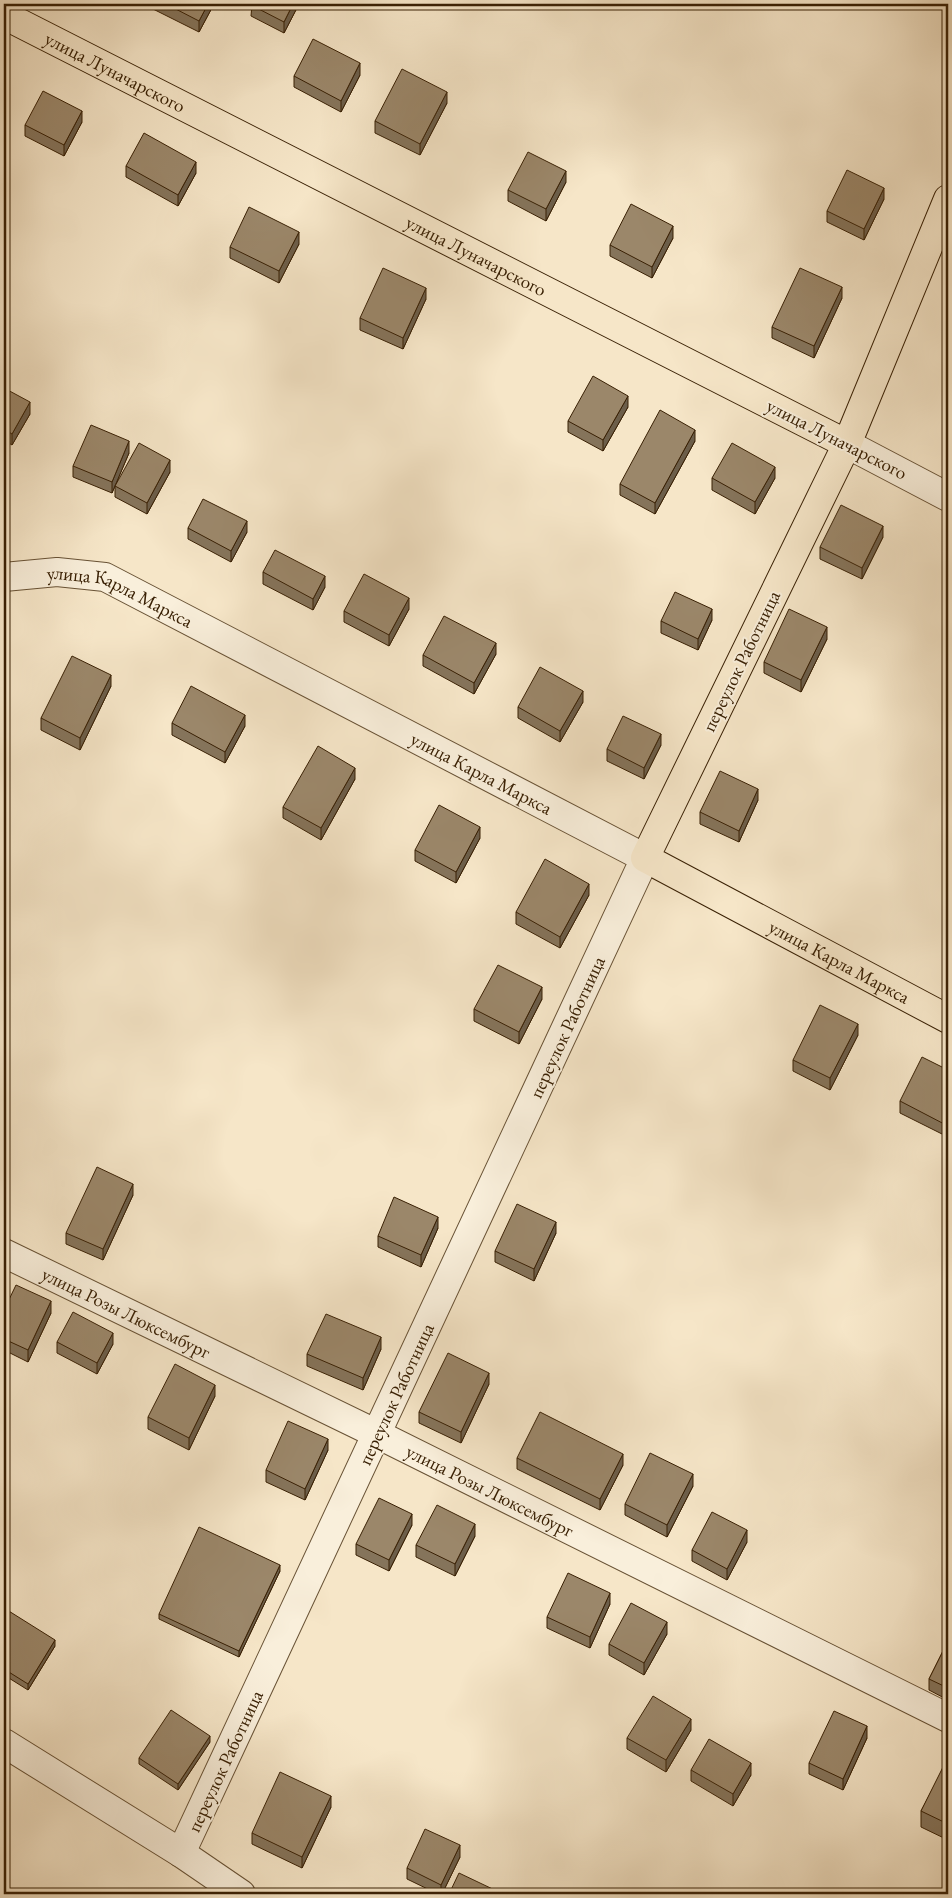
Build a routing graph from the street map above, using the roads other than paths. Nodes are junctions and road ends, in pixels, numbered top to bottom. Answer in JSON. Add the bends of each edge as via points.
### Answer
{"nodes":[{"id":1,"x":4,"y":15,"type":"edge"},
{"id":2,"x":948,"y":199,"type":"edge"},
{"id":3,"x":847,"y":444,"type":"junction"},
{"id":4,"x":948,"y":497,"type":"edge"},
{"id":5,"x":4,"y":577,"type":"edge"},
{"id":6,"x":645,"y":858,"type":"junction"},
{"id":7,"x":948,"y":1018,"type":"edge"},
{"id":8,"x":4,"y":1253,"type":"edge"},
{"id":9,"x":377,"y":1434,"type":"junction"},
{"id":10,"x":948,"y":1718,"type":"edge"},
{"id":11,"x":4,"y":1743,"type":"edge"},
{"id":12,"x":181,"y":1853,"type":"junction"},
{"id":13,"x":241,"y":1894,"type":"edge"}],
"edges":[{"from":1,"to":3,"type":"main road","name":"улица Луначарского"},
{"from":2,"to":3,"type":"main road","name":"переулок Работница"},
{"from":3,"to":4,"type":"street","name":"улица Луначарского"},
{"from":3,"to":6,"type":"main road","name":"переулок Работница"},
{"from":5,"to":6,"type":"street","name":"улица Карла Маркса","via":[[56,572],[105,577]]},
{"from":6,"to":7,"type":"main road","name":"улица Карла Маркса"},
{"from":6,"to":9,"type":"street","name":"переулок Работница"},
{"from":8,"to":9,"type":"street","name":"улица Розы Люксембург"},
{"from":9,"to":10,"type":"street","name":"улица Розы Люксембург"},
{"from":9,"to":12,"type":"street","name":"переулок Работница"},
{"from":11,"to":12,"type":"street"},
{"from":12,"to":13,"type":"street"}]}
